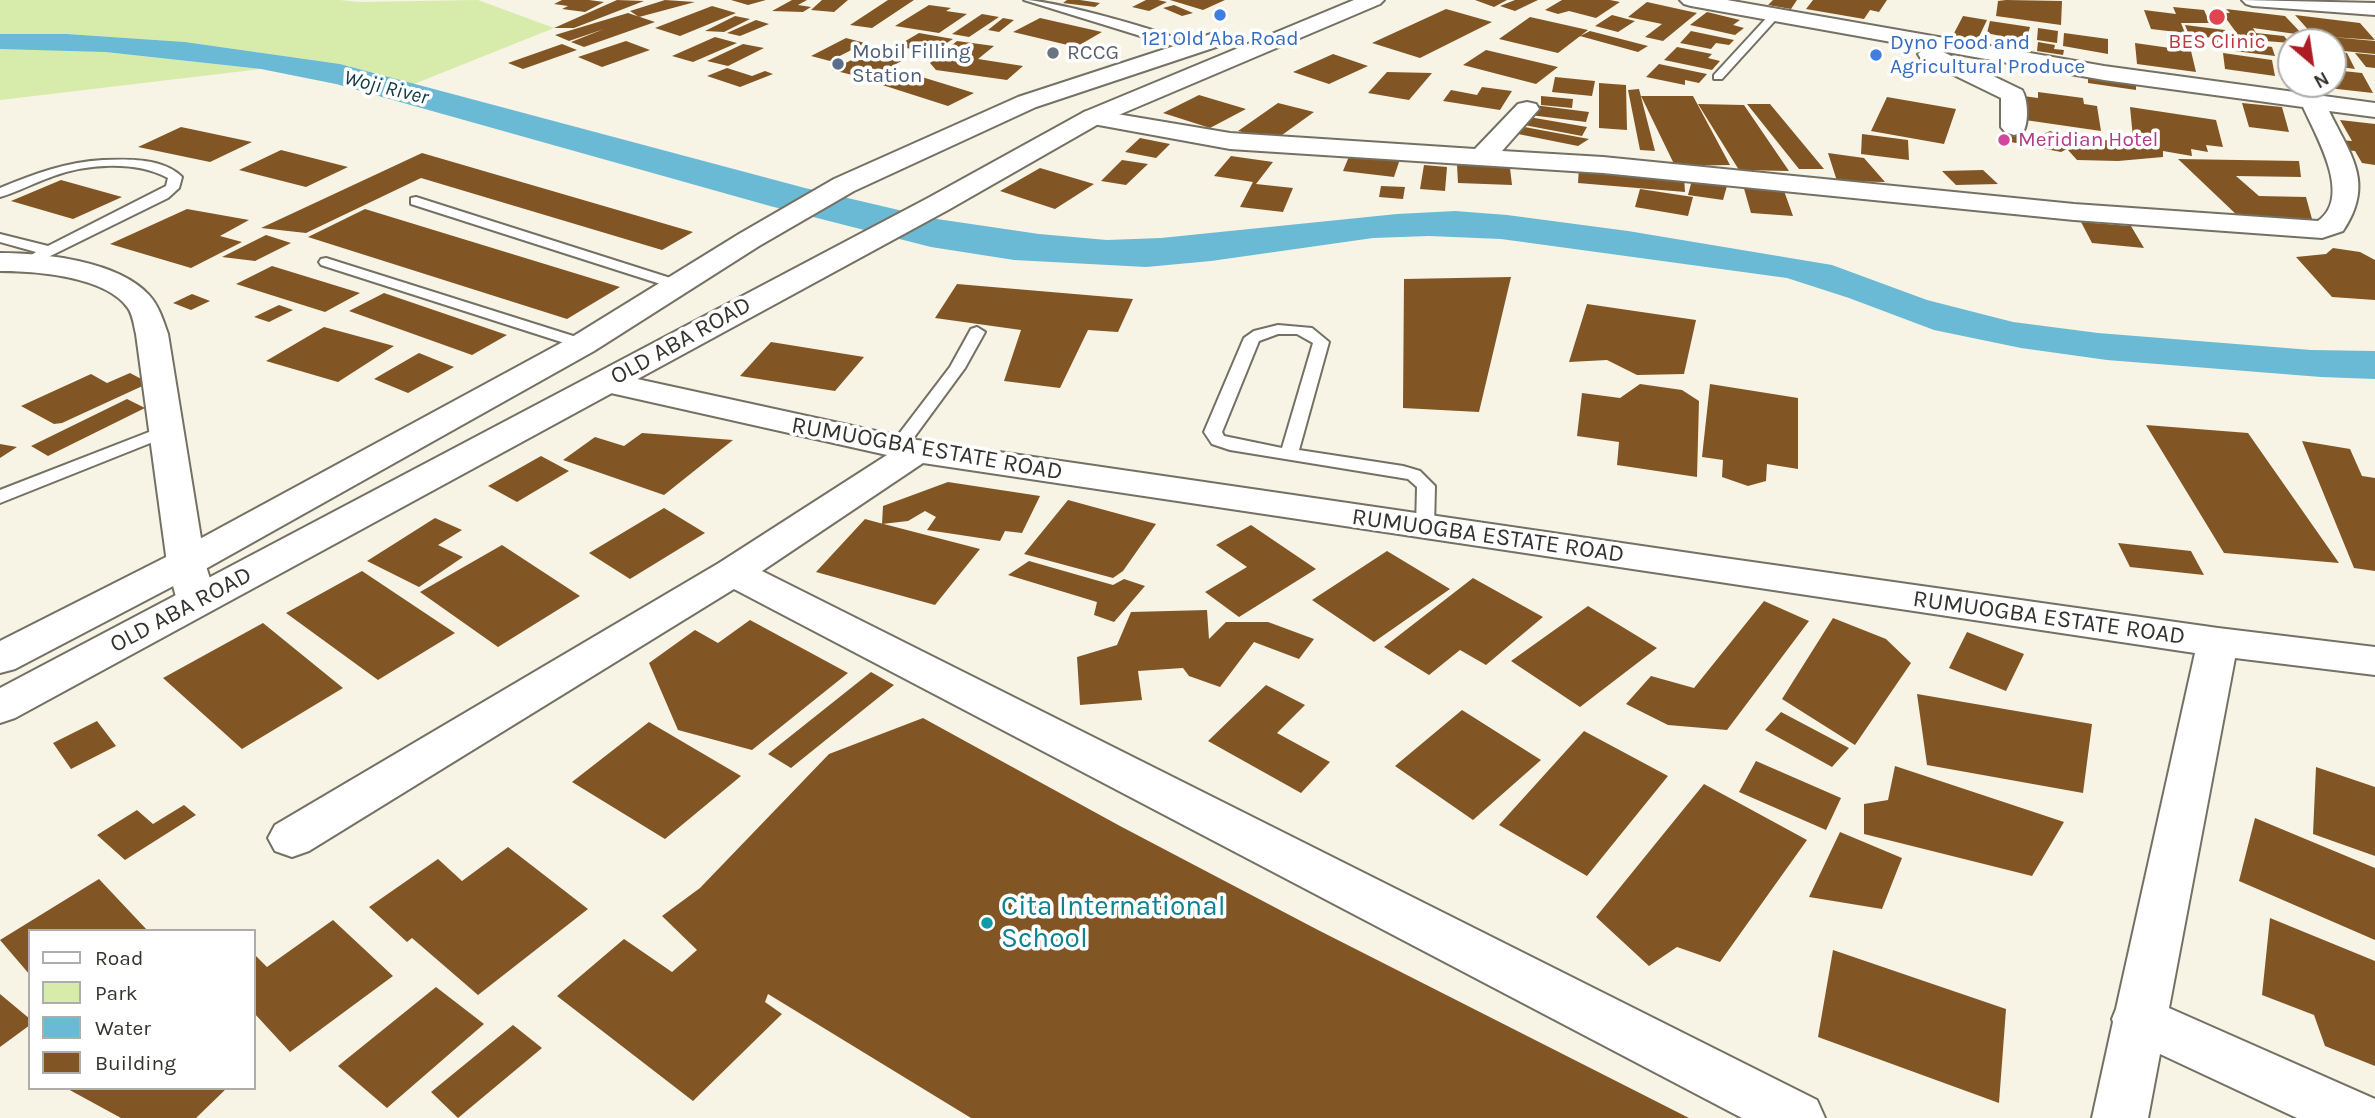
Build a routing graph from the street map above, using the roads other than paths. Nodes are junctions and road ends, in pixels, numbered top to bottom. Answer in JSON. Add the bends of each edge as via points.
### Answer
{"nodes":[{"id":1,"x":1029,"y":0,"type":"edge"},
{"id":2,"x":1326,"y":0,"type":"edge"},
{"id":3,"x":1373,"y":0,"type":"edge"},
{"id":4,"x":1693,"y":0,"type":"edge"},
{"id":5,"x":2253,"y":0,"type":"edge"},
{"id":6,"x":2375,"y":9,"type":"edge"},
{"id":7,"x":1776,"y":14,"type":"junction"},
{"id":8,"x":1886,"y":34,"type":"junction"},
{"id":9,"x":1190,"y":48,"type":"junction"},
{"id":10,"x":1718,"y":77,"type":"dead end"},
{"id":11,"x":2313,"y":102,"type":"junction"},
{"id":12,"x":1527,"y":109,"type":"dead end"},
{"id":13,"x":2375,"y":110,"type":"edge"},
{"id":14,"x":1093,"y":117,"type":"junction"},
{"id":15,"x":2014,"y":127,"type":"dead end"},
{"id":16,"x":1481,"y":158,"type":"junction"},
{"id":17,"x":0,"y":193,"type":"edge"},
{"id":18,"x":416,"y":201,"type":"dead end"},
{"id":19,"x":0,"y":239,"type":"edge"},
{"id":20,"x":26,"y":258,"type":"edge"},
{"id":21,"x":326,"y":262,"type":"dead end"},
{"id":22,"x":678,"y":285,"type":"junction"},
{"id":23,"x":977,"y":332,"type":"dead end"},
{"id":24,"x":583,"y":344,"type":"junction"},
{"id":25,"x":605,"y":382,"type":"junction"},
{"id":26,"x":167,"y":430,"type":"junction"},
{"id":27,"x":908,"y":449,"type":"junction"},
{"id":28,"x":1289,"y":454,"type":"junction"},
{"id":29,"x":0,"y":497,"type":"edge"},
{"id":30,"x":1425,"y":527,"type":"junction"},
{"id":31,"x":186,"y":563,"type":"junction"},
{"id":32,"x":733,"y":572,"type":"junction"},
{"id":33,"x":197,"y":601,"type":"junction"},
{"id":34,"x":2218,"y":642,"type":"junction"},
{"id":35,"x":0,"y":659,"type":"edge"},
{"id":36,"x":2375,"y":661,"type":"edge"},
{"id":37,"x":0,"y":707,"type":"edge"},
{"id":38,"x":292,"y":838,"type":"dead end"},
{"id":39,"x":2138,"y":1018,"type":"junction"},
{"id":40,"x":1797,"y":1118,"type":"edge"},
{"id":41,"x":2120,"y":1118,"type":"edge"},
{"id":42,"x":2357,"y":1118,"type":"edge"}],
"edges":[{"from":1,"to":9,"type":"lane"},
{"from":2,"to":9,"type":"street","name":"OLD ABA ROAD"},
{"from":3,"to":14,"type":"street","name":"OLD ABA ROAD"},
{"from":4,"to":7,"type":"street"},
{"from":5,"to":6,"type":"street"},
{"from":7,"to":8,"type":"street"},
{"from":7,"to":10,"type":"lane"},
{"from":8,"to":11,"type":"street","via":[[2104,73]]},
{"from":8,"to":15,"type":"street","via":[[2013,95]]},
{"from":9,"to":22,"type":"street","name":"OLD ABA ROAD","via":[[1027,102],[844,185]]},
{"from":11,"to":13,"type":"street"},
{"from":11,"to":16,"type":"street","via":[[2347,177],[2343,205],[2333,225],[2322,230]]},
{"from":12,"to":16,"type":"street"},
{"from":14,"to":16,"type":"street","via":[[1230,141]]},
{"from":14,"to":25,"type":"street","name":"OLD ABA ROAD"},
{"from":17,"to":20,"type":"lane","via":[[49,173],[86,165],[136,165],[175,177],[172,188],[163,195]]},
{"from":18,"to":22,"type":"lane"},
{"from":19,"to":20,"type":"lane"},
{"from":20,"to":26,"type":"street","via":[[121,285],[140,303],[152,334]]},
{"from":21,"to":24,"type":"lane"},
{"from":22,"to":24,"type":"street","name":"OLD ABA ROAD"},
{"from":23,"to":27,"type":"lane"},
{"from":24,"to":31,"type":"street","name":"OLD ABA ROAD"},
{"from":25,"to":27,"type":"street","name":"RUMUOGBA ESTATE ROAD"},
{"from":25,"to":33,"type":"street","name":"OLD ABA ROAD"},
{"from":26,"to":29,"type":"lane"},
{"from":26,"to":31,"type":"street"},
{"from":27,"to":30,"type":"street","name":"RUMUOGBA ESTATE ROAD"},
{"from":27,"to":32,"type":"street"},
{"from":28,"to":28,"type":"lane","via":[[1230,445],[1213,432],[1252,338],[1261,332],[1308,331],[1321,342]]},
{"from":28,"to":30,"type":"lane","via":[[1415,475],[1426,486]]},
{"from":30,"to":34,"type":"street","name":"RUMUOGBA ESTATE ROAD"},
{"from":31,"to":33,"type":"street"},
{"from":31,"to":35,"type":"street","name":"OLD ABA ROAD"},
{"from":32,"to":38,"type":"street"},
{"from":32,"to":40,"type":"street"},
{"from":33,"to":37,"type":"street","name":"OLD ABA ROAD"},
{"from":34,"to":36,"type":"street","name":"RUMUOGBA ESTATE ROAD"},
{"from":34,"to":39,"type":"street"},
{"from":39,"to":41,"type":"street"},
{"from":39,"to":42,"type":"street"}]}
